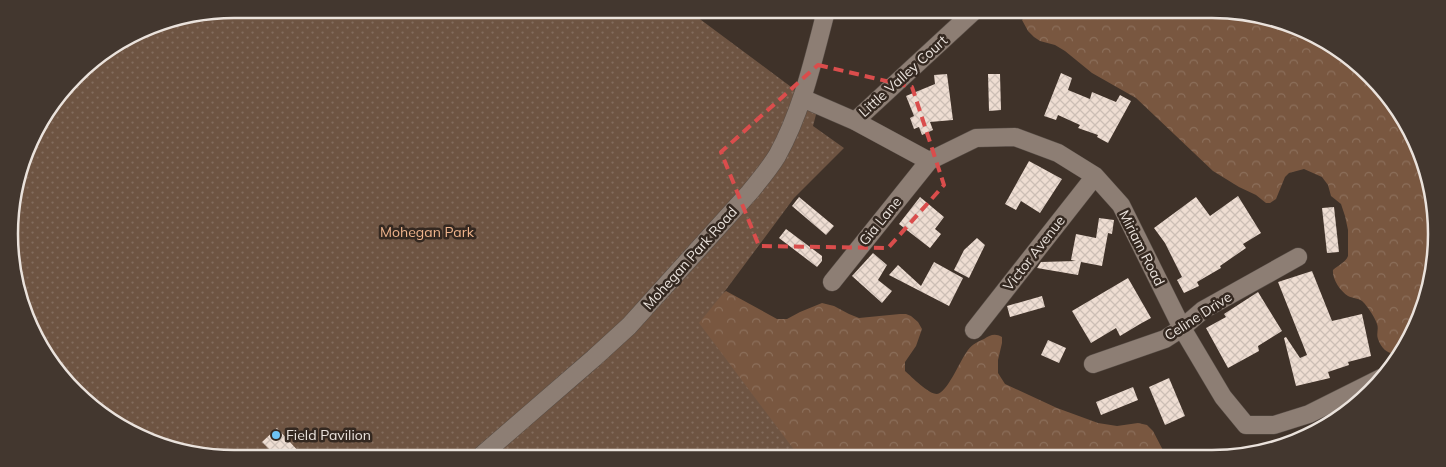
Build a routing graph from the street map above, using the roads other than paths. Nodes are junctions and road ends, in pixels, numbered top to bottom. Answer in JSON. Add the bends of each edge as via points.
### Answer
{"nodes":[{"id":1,"x":824,"y":18,"type":"edge"},
{"id":2,"x":967,"y":18,"type":"edge"},
{"id":3,"x":802,"y":98,"type":"junction"},
{"id":4,"x":855,"y":121,"type":"junction"},
{"id":5,"x":928,"y":161,"type":"junction"},
{"id":6,"x":1094,"y":176,"type":"junction"},
{"id":7,"x":1298,"y":258,"type":"dead end"},
{"id":8,"x":832,"y":282,"type":"dead end"},
{"id":9,"x":1182,"y":328,"type":"junction"},
{"id":10,"x":974,"y":330,"type":"dead end"},
{"id":11,"x":1093,"y":364,"type":"dead end"},
{"id":12,"x":1365,"y":386,"type":"edge"},
{"id":13,"x":487,"y":450,"type":"edge"}],
"edges":[{"from":1,"to":3,"type":"street","name":"Mohegan Park Road"},
{"from":2,"to":4,"type":"street","name":"Little Valley Court"},
{"from":3,"to":4,"type":"street"},
{"from":3,"to":13,"type":"street","name":"Mohegan Park Road","via":[[773,162],[687,263],[614,340]]},
{"from":4,"to":5,"type":"street"},
{"from":5,"to":6,"type":"street","name":"Miriam Road","via":[[976,138],[1015,136],[1058,153]]},
{"from":5,"to":8,"type":"street","name":"Gia Lane"},
{"from":6,"to":9,"type":"street","name":"Miriam Road","via":[[1121,206]]},
{"from":6,"to":10,"type":"street","name":"Victor Avenue"},
{"from":7,"to":9,"type":"street","name":"Celine Drive","via":[[1203,310]]},
{"from":9,"to":11,"type":"street","name":"Celine Drive","via":[[1165,339]]},
{"from":9,"to":12,"type":"street","name":"Miriam Road","via":[[1223,397],[1246,424],[1274,425],[1309,414]]}]}
